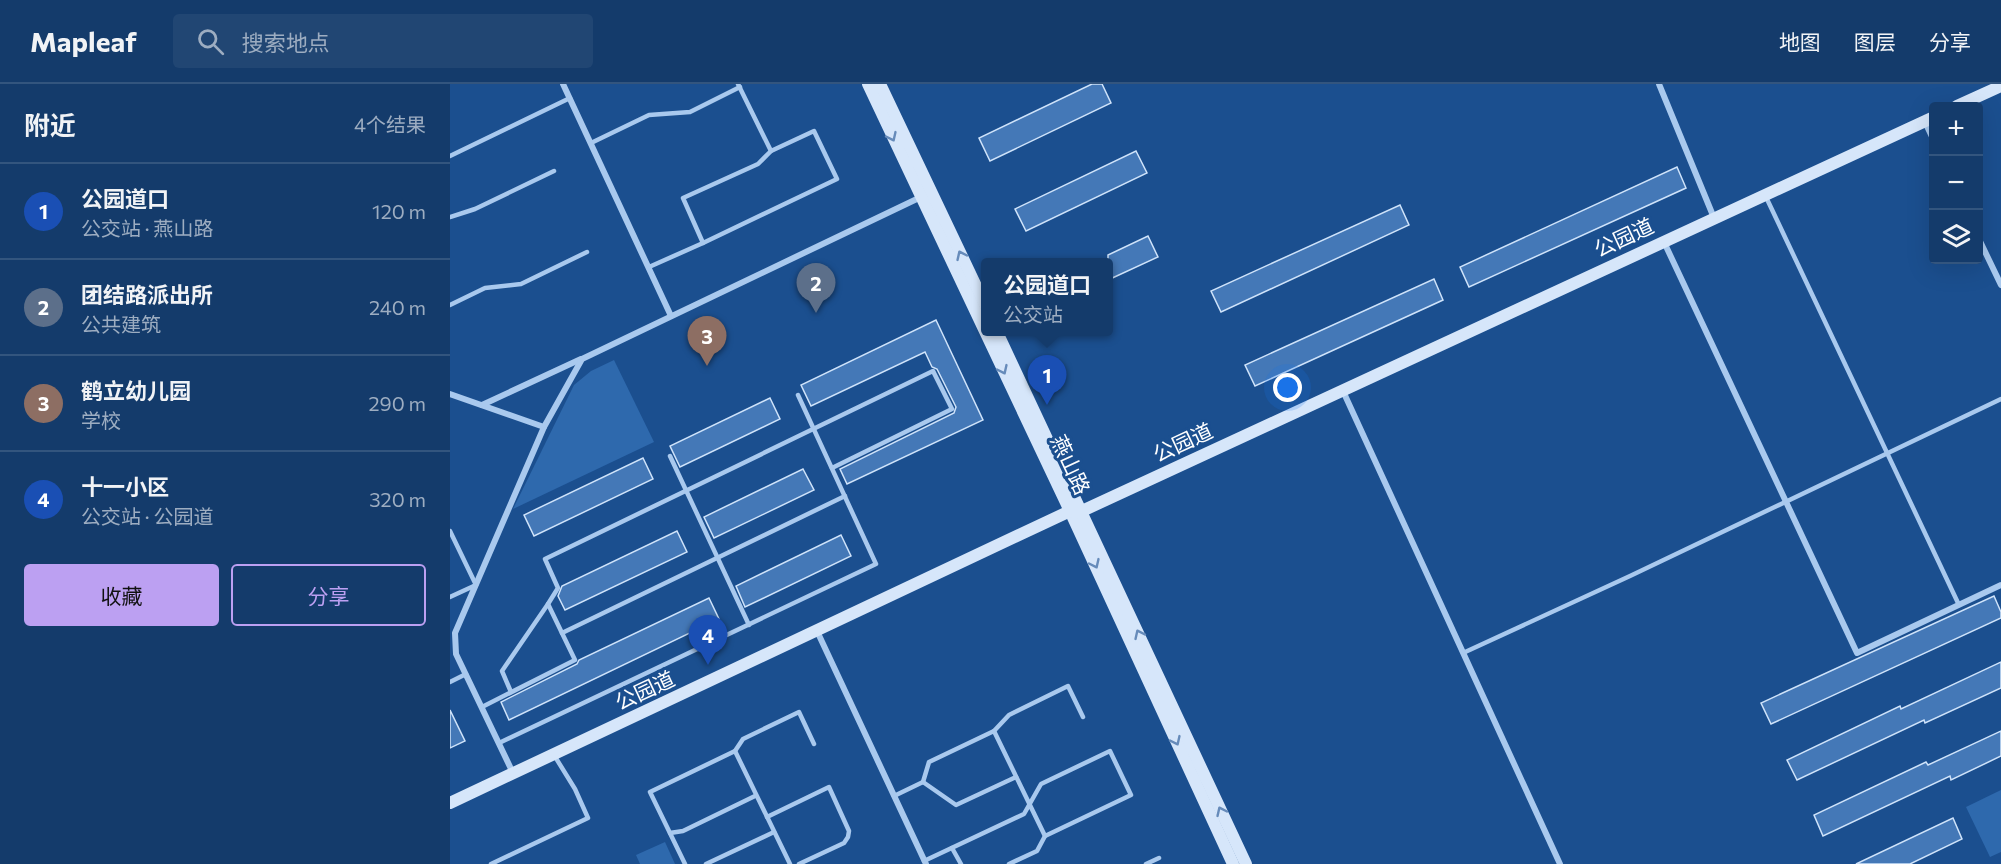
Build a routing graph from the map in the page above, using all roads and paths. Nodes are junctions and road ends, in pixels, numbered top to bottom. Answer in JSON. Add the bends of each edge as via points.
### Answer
{"nodes":[{"id":1,"x":563,"y":84,"type":"edge"},
{"id":2,"x":868,"y":84,"type":"edge"},
{"id":3,"x":880,"y":84,"type":"edge"},
{"id":4,"x":1659,"y":84,"type":"edge"},
{"id":5,"x":739,"y":86,"type":"edge"},
{"id":6,"x":2001,"y":86,"type":"edge"},
{"id":7,"x":570,"y":98,"type":"junction"},
{"id":8,"x":1966,"y":102,"type":"edge"},
{"id":9,"x":1929,"y":119,"type":"edge"},
{"id":10,"x":591,"y":144,"type":"junction"},
{"id":11,"x":771,"y":151,"type":"junction"},
{"id":12,"x":450,"y":156,"type":"edge"},
{"id":13,"x":554,"y":171,"type":"dead end"},
{"id":14,"x":1765,"y":195,"type":"junction"},
{"id":15,"x":921,"y":197,"type":"junction"},
{"id":16,"x":450,"y":217,"type":"edge"},
{"id":17,"x":1714,"y":218,"type":"junction"},
{"id":18,"x":1664,"y":242,"type":"junction"},
{"id":19,"x":703,"y":243,"type":"junction"},
{"id":20,"x":1983,"y":247,"type":"edge"},
{"id":21,"x":587,"y":252,"type":"dead end"},
{"id":22,"x":649,"y":267,"type":"junction"},
{"id":23,"x":2001,"y":285,"type":"edge"},
{"id":24,"x":981,"y":297,"type":"edge"},
{"id":25,"x":450,"y":305,"type":"edge"},
{"id":26,"x":671,"y":316,"type":"junction"},
{"id":27,"x":981,"y":319,"type":"edge"},
{"id":28,"x":990,"y":336,"type":"edge"},
{"id":29,"x":999,"y":336,"type":"edge"},
{"id":30,"x":582,"y":359,"type":"junction"},
{"id":31,"x":1343,"y":390,"type":"junction"},
{"id":32,"x":450,"y":394,"type":"edge"},
{"id":33,"x":798,"y":395,"type":"dead end"},
{"id":34,"x":2001,"y":399,"type":"edge"},
{"id":35,"x":482,"y":405,"type":"junction"},
{"id":36,"x":544,"y":427,"type":"junction"},
{"id":37,"x":814,"y":429,"type":"junction"},
{"id":38,"x":1887,"y":453,"type":"junction"},
{"id":39,"x":670,"y":456,"type":"dead end"},
{"id":40,"x":832,"y":468,"type":"junction"},
{"id":41,"x":686,"y":490,"type":"junction"},
{"id":42,"x":845,"y":496,"type":"junction"},
{"id":43,"x":1786,"y":501,"type":"junction"},
{"id":44,"x":1076,"y":511,"type":"junction"},
{"id":45,"x":450,"y":531,"type":"edge"},
{"id":46,"x":718,"y":558,"type":"junction"},
{"id":47,"x":476,"y":585,"type":"junction"},
{"id":48,"x":2001,"y":585,"type":"edge"},
{"id":49,"x":450,"y":597,"type":"edge"},
{"id":50,"x":548,"y":604,"type":"junction"},
{"id":51,"x":1959,"y":605,"type":"junction"},
{"id":52,"x":749,"y":625,"type":"junction"},
{"id":53,"x":817,"y":631,"type":"junction"},
{"id":54,"x":562,"y":633,"type":"junction"},
{"id":55,"x":1463,"y":653,"type":"junction"},
{"id":56,"x":466,"y":674,"type":"junction"},
{"id":57,"x":450,"y":682,"type":"edge"},
{"id":58,"x":511,"y":692,"type":"junction"},
{"id":59,"x":482,"y":707,"type":"junction"},
{"id":60,"x":1083,"y":717,"type":"dead end"},
{"id":61,"x":994,"y":731,"type":"junction"},
{"id":62,"x":499,"y":743,"type":"junction"},
{"id":63,"x":814,"y":744,"type":"dead end"},
{"id":64,"x":735,"y":751,"type":"junction"},
{"id":65,"x":554,"y":755,"type":"junction"},
{"id":66,"x":514,"y":774,"type":"junction"},
{"id":67,"x":1016,"y":777,"type":"junction"},
{"id":68,"x":923,"y":782,"type":"junction"},
{"id":69,"x":755,"y":796,"type":"junction"},
{"id":70,"x":894,"y":796,"type":"junction"},
{"id":71,"x":450,"y":803,"type":"edge"},
{"id":72,"x":1029,"y":804,"type":"junction"},
{"id":73,"x":767,"y":817,"type":"junction"},
{"id":74,"x":774,"y":832,"type":"junction"},
{"id":75,"x":670,"y":833,"type":"junction"},
{"id":76,"x":1045,"y":836,"type":"junction"},
{"id":77,"x":952,"y":848,"type":"junction"},
{"id":78,"x":1159,"y":858,"type":"dead end"},
{"id":79,"x":925,"y":862,"type":"edge"},
{"id":80,"x":491,"y":864,"type":"edge"},
{"id":81,"x":685,"y":864,"type":"edge"},
{"id":82,"x":706,"y":864,"type":"edge"},
{"id":83,"x":790,"y":864,"type":"edge"},
{"id":84,"x":800,"y":864,"type":"edge"},
{"id":85,"x":961,"y":864,"type":"edge"},
{"id":86,"x":1009,"y":864,"type":"edge"},
{"id":87,"x":1146,"y":864,"type":"edge"},
{"id":88,"x":1233,"y":864,"type":"edge"},
{"id":89,"x":1246,"y":864,"type":"edge"},
{"id":90,"x":1560,"y":864,"type":"edge"}],
"edges":[{"from":1,"to":7,"type":"street"},
{"from":2,"to":15,"type":"main road","name":"燕山路","one_way":true},
{"from":24,"to":3,"type":"main road","one_way":true},
{"from":4,"to":17,"type":"street"},
{"from":5,"to":10,"type":"lane","via":[[690,112],[649,116]]},
{"from":5,"to":11,"type":"lane"},
{"from":6,"to":8,"type":"main road"},
{"from":7,"to":10,"type":"street"},
{"from":7,"to":12,"type":"lane"},
{"from":9,"to":14,"type":"main road","name":"公园道"},
{"from":10,"to":22,"type":"street"},
{"from":11,"to":19,"type":"lane","via":[[758,164],[683,198]]},
{"from":11,"to":19,"type":"lane","via":[[814,131],[837,179]]},
{"from":13,"to":16,"type":"lane"},
{"from":14,"to":17,"type":"main road","name":"公园道"},
{"from":14,"to":38,"type":"lane"},
{"from":15,"to":26,"type":"street"},
{"from":15,"to":27,"type":"main road","name":"燕山路","one_way":true},
{"from":17,"to":18,"type":"main road","name":"公园道"},
{"from":18,"to":31,"type":"main road","name":"公园道"},
{"from":18,"to":43,"type":"street"},
{"from":19,"to":22,"type":"lane"},
{"from":20,"to":23,"type":"street"},
{"from":21,"to":25,"type":"lane","via":[[521,284],[485,288]]},
{"from":22,"to":26,"type":"street"},
{"from":26,"to":30,"type":"street"},
{"from":28,"to":44,"type":"main road","name":"燕山路","one_way":true},
{"from":29,"to":44,"type":"main road","name":"燕山路"},
{"from":30,"to":35,"type":"street"},
{"from":30,"to":36,"type":"street"},
{"from":31,"to":44,"type":"main road","name":"公园道"},
{"from":31,"to":55,"type":"street"},
{"from":32,"to":35,"type":"street"},
{"from":33,"to":37,"type":"lane"},
{"from":34,"to":38,"type":"lane"},
{"from":35,"to":36,"type":"street"},
{"from":36,"to":47,"type":"street"},
{"from":37,"to":40,"type":"lane"},
{"from":37,"to":40,"type":"lane","via":[[933,371],[951,409]]},
{"from":37,"to":41,"type":"lane"},
{"from":38,"to":43,"type":"lane"},
{"from":38,"to":51,"type":"lane"},
{"from":39,"to":41,"type":"lane"},
{"from":40,"to":42,"type":"lane"},
{"from":41,"to":46,"type":"lane"},
{"from":41,"to":50,"type":"lane","via":[[545,559],[558,588]]},
{"from":42,"to":46,"type":"lane"},
{"from":42,"to":52,"type":"lane","via":[[876,564]]},
{"from":43,"to":51,"type":"street","via":[[1857,653]]},
{"from":43,"to":55,"type":"lane"},
{"from":44,"to":53,"type":"main road","name":"公园道"},
{"from":44,"to":88,"type":"main road","name":"燕山路","one_way":true},
{"from":89,"to":44,"type":"main road","name":"燕山路","one_way":true},
{"from":45,"to":47,"type":"lane"},
{"from":46,"to":52,"type":"lane"},
{"from":46,"to":54,"type":"lane"},
{"from":47,"to":49,"type":"lane"},
{"from":47,"to":56,"type":"street","via":[[455,633],[456,654]]},
{"from":48,"to":51,"type":"street"},
{"from":50,"to":54,"type":"lane"},
{"from":50,"to":58,"type":"lane","via":[[502,671]]},
{"from":52,"to":62,"type":"lane"},
{"from":53,"to":65,"type":"main road","name":"公园道"},
{"from":53,"to":70,"type":"street"},
{"from":54,"to":58,"type":"lane","via":[[574,660]]},
{"from":55,"to":90,"type":"street"},
{"from":56,"to":57,"type":"lane"},
{"from":56,"to":59,"type":"street"},
{"from":58,"to":59,"type":"lane"},
{"from":59,"to":62,"type":"street"},
{"from":60,"to":61,"type":"lane","via":[[1068,686],[1009,715]]},
{"from":61,"to":67,"type":"lane"},
{"from":61,"to":68,"type":"lane","via":[[929,762]]},
{"from":62,"to":66,"type":"street"},
{"from":63,"to":64,"type":"lane","via":[[799,712],[743,739]]},
{"from":64,"to":69,"type":"lane"},
{"from":64,"to":75,"type":"lane","via":[[650,792]]},
{"from":65,"to":66,"type":"main road","name":"公园道"},
{"from":65,"to":80,"type":"lane","via":[[588,818]]},
{"from":66,"to":71,"type":"main road","name":"公园道"},
{"from":67,"to":68,"type":"lane","via":[[956,805]]},
{"from":67,"to":72,"type":"lane"},
{"from":68,"to":70,"type":"lane"},
{"from":69,"to":73,"type":"lane"},
{"from":69,"to":75,"type":"lane","via":[[683,831]]},
{"from":70,"to":79,"type":"street"},
{"from":72,"to":76,"type":"lane"},
{"from":72,"to":76,"type":"lane","via":[[1041,784],[1110,752],[1131,795]]},
{"from":72,"to":77,"type":"lane","via":[[1024,814]]},
{"from":73,"to":74,"type":"lane"},
{"from":73,"to":84,"type":"lane","via":[[829,787],[849,837]]},
{"from":74,"to":82,"type":"lane"},
{"from":74,"to":83,"type":"lane"},
{"from":75,"to":81,"type":"lane"},
{"from":76,"to":86,"type":"lane","via":[[1037,850]]},
{"from":77,"to":79,"type":"lane"},
{"from":77,"to":85,"type":"lane"},
{"from":78,"to":87,"type":"lane"}]}
